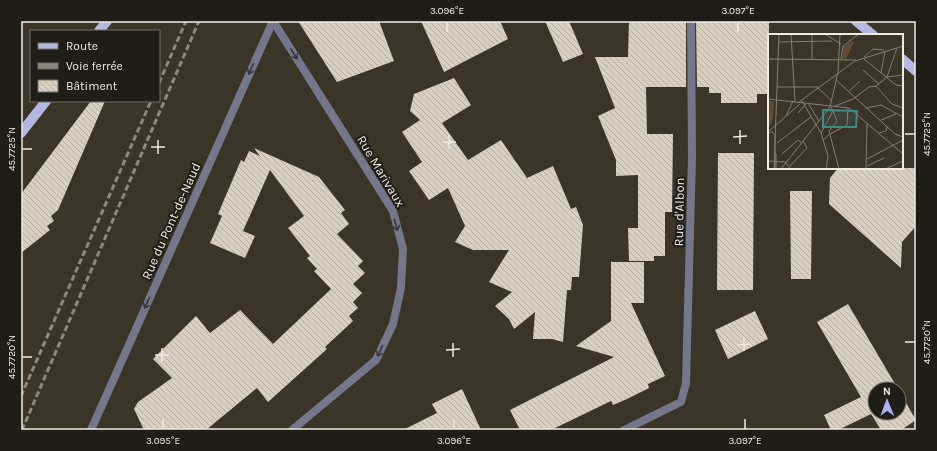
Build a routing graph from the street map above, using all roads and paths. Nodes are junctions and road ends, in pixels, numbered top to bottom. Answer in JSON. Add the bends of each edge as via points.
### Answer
{"nodes":[{"id":1,"x":107,"y":21,"type":"edge"},
{"id":2,"x":273,"y":21,"type":"edge"},
{"id":3,"x":691,"y":21,"type":"edge"},
{"id":4,"x":856,"y":21,"type":"edge"},
{"id":5,"x":100,"y":30,"type":"edge"},
{"id":6,"x":872,"y":34,"type":"edge"},
{"id":7,"x":903,"y":60,"type":"edge"},
{"id":8,"x":916,"y":71,"type":"edge"},
{"id":9,"x":45,"y":102,"type":"edge"},
{"id":10,"x":21,"y":134,"type":"edge"},
{"id":11,"x":91,"y":430,"type":"edge"},
{"id":12,"x":292,"y":430,"type":"edge"},
{"id":13,"x":624,"y":430,"type":"edge"}],
"edges":[{"from":1,"to":5,"type":"main road"},
{"from":2,"to":11,"type":"street","name":"Rue du Pont-de-Naud","one_way":true},
{"from":2,"to":12,"type":"street","name":"Rue Marivaux","one_way":true,"via":[[393,211],[403,249],[401,288],[393,324],[376,360]]},
{"from":3,"to":13,"type":"street","name":"Rue d'Albon","via":[[692,157],[686,382],[681,402]]},
{"from":4,"to":6,"type":"main road"},
{"from":7,"to":8,"type":"main road"},
{"from":9,"to":10,"type":"main road"}]}
